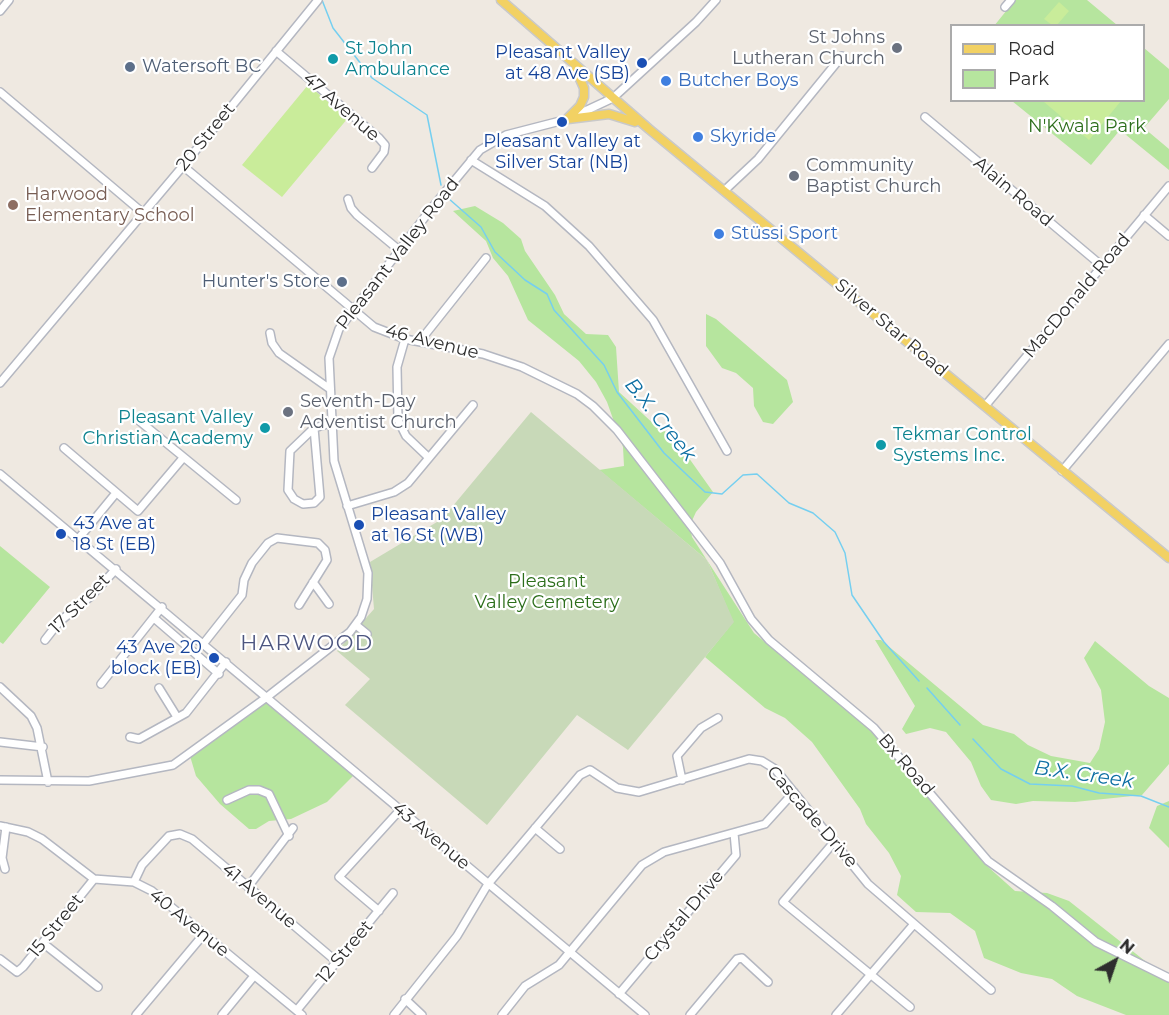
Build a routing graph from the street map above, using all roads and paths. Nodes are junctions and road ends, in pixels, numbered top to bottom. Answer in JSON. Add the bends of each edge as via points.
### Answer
{"nodes":[{"id":1,"x":9,"y":0,"type":"edge"},
{"id":2,"x":318,"y":0,"type":"edge"},
{"id":3,"x":501,"y":0,"type":"edge"},
{"id":4,"x":716,"y":0,"type":"edge"},
{"id":5,"x":1011,"y":0,"type":"edge"},
{"id":6,"x":1005,"y":7,"type":"dead end"},
{"id":7,"x":0,"y":11,"type":"edge"},
{"id":8,"x":276,"y":51,"type":"junction"},
{"id":9,"x":560,"y":52,"type":"junction"},
{"id":10,"x":842,"y":56,"type":"dead end"},
{"id":11,"x":0,"y":92,"type":"edge"},
{"id":12,"x":613,"y":98,"type":"junction"},
{"id":13,"x":925,"y":117,"type":"dead end"},
{"id":14,"x":568,"y":119,"type":"junction"},
{"id":15,"x":649,"y":129,"type":"junction"},
{"id":16,"x":471,"y":160,"type":"junction"},
{"id":17,"x":183,"y":166,"type":"junction"},
{"id":18,"x":372,"y":168,"type":"dead end"},
{"id":19,"x":1169,"y":186,"type":"edge"},
{"id":20,"x":725,"y":190,"type":"junction"},
{"id":21,"x":348,"y":199,"type":"dead end"},
{"id":22,"x":143,"y":213,"type":"junction"},
{"id":23,"x":1144,"y":215,"type":"junction"},
{"id":24,"x":1169,"y":236,"type":"edge"},
{"id":25,"x":399,"y":250,"type":"junction"},
{"id":26,"x":486,"y":258,"type":"dead end"},
{"id":27,"x":1102,"y":266,"type":"junction"},
{"id":28,"x":354,"y":308,"type":"junction"},
{"id":29,"x":270,"y":333,"type":"dead end"},
{"id":30,"x":405,"y":339,"type":"junction"},
{"id":31,"x":420,"y":341,"type":"junction"},
{"id":32,"x":1169,"y":344,"type":"edge"},
{"id":33,"x":0,"y":383,"type":"edge"},
{"id":34,"x":330,"y":389,"type":"junction"},
{"id":35,"x":473,"y":405,"type":"dead end"},
{"id":36,"x":985,"y":406,"type":"junction"},
{"id":37,"x":137,"y":419,"type":"dead end"},
{"id":38,"x":331,"y":423,"type":"junction"},
{"id":39,"x":314,"y":428,"type":"junction"},
{"id":40,"x":64,"y":448,"type":"dead end"},
{"id":41,"x":727,"y":451,"type":"dead end"},
{"id":42,"x":428,"y":457,"type":"junction"},
{"id":43,"x":183,"y":458,"type":"junction"},
{"id":44,"x":1062,"y":471,"type":"junction"},
{"id":45,"x":0,"y":474,"type":"edge"},
{"id":46,"x":116,"y":493,"type":"junction"},
{"id":47,"x":236,"y":500,"type":"dead end"},
{"id":48,"x":346,"y":506,"type":"junction"},
{"id":49,"x":679,"y":510,"type":"joint"},
{"id":50,"x":79,"y":538,"type":"junction"},
{"id":51,"x":1169,"y":558,"type":"edge"},
{"id":52,"x":116,"y":569,"type":"junction"},
{"id":53,"x":314,"y":582,"type":"junction"},
{"id":54,"x":329,"y":604,"type":"dead end"},
{"id":55,"x":299,"y":605,"type":"dead end"},
{"id":56,"x":162,"y":608,"type":"junction"},
{"id":57,"x":154,"y":618,"type":"junction"},
{"id":58,"x":356,"y":625,"type":"junction"},
{"id":59,"x":367,"y":634,"type":"dead end"},
{"id":60,"x":45,"y":640,"type":"dead end"},
{"id":61,"x":204,"y":643,"type":"junction"},
{"id":62,"x":226,"y":662,"type":"junction"},
{"id":63,"x":219,"y":674,"type":"junction"},
{"id":64,"x":101,"y":684,"type":"dead end"},
{"id":65,"x":0,"y":687,"type":"edge"},
{"id":66,"x":159,"y":688,"type":"dead end"},
{"id":67,"x":267,"y":697,"type":"junction"},
{"id":68,"x":177,"y":717,"type":"junction"},
{"id":69,"x":717,"y":718,"type":"dead end"},
{"id":70,"x":130,"y":737,"type":"dead end"},
{"id":71,"x":0,"y":742,"type":"edge"},
{"id":72,"x":43,"y":747,"type":"junction"},
{"id":73,"x":0,"y":780,"type":"edge"},
{"id":74,"x":682,"y":780,"type":"junction"},
{"id":75,"x":48,"y":782,"type":"junction"},
{"id":76,"x":794,"y":792,"type":"junction"},
{"id":77,"x":227,"y":800,"type":"dead end"},
{"id":78,"x":400,"y":810,"type":"junction"},
{"id":79,"x":3,"y":827,"type":"edge"},
{"id":80,"x":293,"y":828,"type":"dead end"},
{"id":81,"x":535,"y":828,"type":"junction"},
{"id":82,"x":734,"y":833,"type":"junction"},
{"id":83,"x":289,"y":836,"type":"junction"},
{"id":84,"x":835,"y":841,"type":"junction"},
{"id":85,"x":560,"y":849,"type":"dead end"},
{"id":86,"x":5,"y":869,"type":"dead end"},
{"id":87,"x":94,"y":879,"type":"junction"},
{"id":88,"x":134,"y":882,"type":"junction"},
{"id":89,"x":488,"y":884,"type":"junction"},
{"id":90,"x":248,"y":887,"type":"junction"},
{"id":91,"x":393,"y":893,"type":"dead end"},
{"id":92,"x":379,"y":911,"type":"junction"},
{"id":93,"x":914,"y":924,"type":"junction"},
{"id":94,"x":204,"y":934,"type":"junction"},
{"id":95,"x":43,"y":942,"type":"junction"},
{"id":96,"x":570,"y":952,"type":"junction"},
{"id":97,"x":0,"y":959,"type":"edge"},
{"id":98,"x":337,"y":962,"type":"junction"},
{"id":99,"x":870,"y":975,"type":"junction"},
{"id":100,"x":254,"y":976,"type":"junction"},
{"id":101,"x":1169,"y":978,"type":"edge"},
{"id":102,"x":768,"y":982,"type":"dead end"},
{"id":103,"x":99,"y":987,"type":"dead end"},
{"id":104,"x":991,"y":990,"type":"dead end"},
{"id":105,"x":619,"y":993,"type":"junction"},
{"id":106,"x":405,"y":999,"type":"junction"},
{"id":107,"x":909,"y":1007,"type":"dead end"},
{"id":108,"x":636,"y":1008,"type":"junction"},
{"id":109,"x":300,"y":1013,"type":"edge"},
{"id":110,"x":136,"y":1015,"type":"edge"},
{"id":111,"x":222,"y":1015,"type":"edge"},
{"id":112,"x":394,"y":1015,"type":"edge"},
{"id":113,"x":422,"y":1015,"type":"edge"},
{"id":114,"x":502,"y":1015,"type":"edge"},
{"id":115,"x":630,"y":1015,"type":"edge"},
{"id":116,"x":645,"y":1015,"type":"edge"},
{"id":117,"x":690,"y":1015,"type":"edge"},
{"id":118,"x":836,"y":1015,"type":"edge"}],
"edges":[{"from":1,"to":7,"type":"street"},
{"from":2,"to":8,"type":"street","name":"20 Street"},
{"from":3,"to":9,"type":"main road"},
{"from":4,"to":12,"type":"street","name":"Pleasant Valley Road"},
{"from":5,"to":6,"type":"street"},
{"from":8,"to":17,"type":"street","name":"20 Street"},
{"from":8,"to":18,"type":"street","name":"47 Avenue","via":[[380,138],[384,152]]},
{"from":9,"to":12,"type":"main road","name":"Silver Star Road"},
{"from":9,"to":14,"type":"main road","via":[[579,74],[584,88],[580,106]]},
{"from":10,"to":20,"type":"street","via":[[758,159]]},
{"from":11,"to":22,"type":"street"},
{"from":12,"to":14,"type":"street","name":"Pleasant Valley Road"},
{"from":12,"to":15,"type":"main road","name":"Silver Star Road"},
{"from":13,"to":27,"type":"street","name":"Alain Road"},
{"from":14,"to":15,"type":"main road","via":[[619,116]]},
{"from":14,"to":16,"type":"street","name":"Pleasant Valley Road","via":[[506,135],[492,141]]},
{"from":15,"to":20,"type":"main road","name":"Silver Star Road"},
{"from":16,"to":25,"type":"street","name":"Pleasant Valley Road"},
{"from":16,"to":41,"type":"street","name":"Pleasant Valley Road","via":[[545,206],[589,246],[653,320]]},
{"from":17,"to":22,"type":"street","name":"20 Street"},
{"from":17,"to":28,"type":"street","name":"46 Avenue"},
{"from":19,"to":23,"type":"street","name":"MacDonald Road"},
{"from":20,"to":36,"type":"main road","name":"Silver Star Road"},
{"from":21,"to":25,"type":"street","via":[[357,215]]},
{"from":22,"to":33,"type":"street","name":"20 Street"},
{"from":23,"to":24,"type":"street"},
{"from":23,"to":27,"type":"street","name":"MacDonald Road"},
{"from":25,"to":28,"type":"street","name":"Pleasant Valley Road"},
{"from":26,"to":31,"type":"street"},
{"from":27,"to":36,"type":"street","name":"MacDonald Road"},
{"from":28,"to":30,"type":"street","name":"46 Avenue","via":[[374,327]]},
{"from":28,"to":34,"type":"street","name":"Pleasant Valley Road","via":[[332,343]]},
{"from":29,"to":34,"type":"street","via":[[279,353]]},
{"from":30,"to":31,"type":"street","name":"46 Avenue"},
{"from":30,"to":42,"type":"street","via":[[397,367],[398,420],[406,436]]},
{"from":31,"to":49,"type":"street","name":"46 Avenue","via":[[522,367],[577,394],[617,430]]},
{"from":32,"to":44,"type":"street"},
{"from":34,"to":38,"type":"street","name":"Pleasant Valley Road"},
{"from":35,"to":42,"type":"street"},
{"from":36,"to":44,"type":"main road","name":"Silver Star Road"},
{"from":37,"to":43,"type":"street"},
{"from":38,"to":39,"type":"street"},
{"from":38,"to":48,"type":"street","name":"Pleasant Valley Road","via":[[334,461]]},
{"from":39,"to":39,"type":"street","via":[[290,451],[288,490],[294,500],[303,504],[320,497]]},
{"from":40,"to":46,"type":"street"},
{"from":42,"to":48,"type":"street","via":[[408,483],[394,492]]},
{"from":43,"to":46,"type":"street","via":[[138,511]]},
{"from":43,"to":47,"type":"street"},
{"from":44,"to":51,"type":"main road","name":"Silver Star Road"},
{"from":45,"to":50,"type":"street","name":"43 Avenue"},
{"from":46,"to":50,"type":"street"},
{"from":48,"to":58,"type":"street","name":"Pleasant Valley Road","via":[[368,573],[368,599]]},
{"from":49,"to":101,"type":"street","name":"Bx Road","via":[[720,563],[751,619],[769,640],[874,728],[988,861],[1096,942]]},
{"from":50,"to":52,"type":"street","name":"43 Avenue"},
{"from":52,"to":56,"type":"street","name":"43 Avenue"},
{"from":52,"to":60,"type":"street","name":"17 Street"},
{"from":53,"to":54,"type":"street"},
{"from":53,"to":55,"type":"street"},
{"from":53,"to":61,"type":"street","via":[[327,560],[325,550],[318,543],[277,538],[252,563],[242,595]]},
{"from":56,"to":57,"type":"street"},
{"from":56,"to":61,"type":"street","name":"43 Avenue"},
{"from":57,"to":63,"type":"street"},
{"from":57,"to":64,"type":"street"},
{"from":58,"to":59,"type":"street"},
{"from":58,"to":67,"type":"street","name":"Pleasant Valley Road"},
{"from":61,"to":62,"type":"street","name":"43 Avenue"},
{"from":62,"to":63,"type":"street"},
{"from":62,"to":67,"type":"street","name":"43 Avenue"},
{"from":63,"to":68,"type":"street","via":[[186,713]]},
{"from":65,"to":72,"type":"street","via":[[31,716]]},
{"from":66,"to":68,"type":"street"},
{"from":67,"to":75,"type":"street","name":"Pleasant Valley Road","via":[[174,765],[89,781]]},
{"from":67,"to":78,"type":"street","name":"43 Avenue"},
{"from":68,"to":70,"type":"street","via":[[139,739]]},
{"from":69,"to":74,"type":"street","via":[[701,728],[677,756]]},
{"from":71,"to":72,"type":"street"},
{"from":72,"to":75,"type":"street"},
{"from":73,"to":75,"type":"street","name":"Pleasant Valley Road"},
{"from":74,"to":76,"type":"street","name":"Cascade Drive","via":[[749,759],[775,769]]},
{"from":74,"to":81,"type":"street","name":"Cascade Drive","via":[[639,792],[617,788],[590,770],[580,775]]},
{"from":76,"to":82,"type":"street","via":[[765,824]]},
{"from":76,"to":84,"type":"street","name":"Cascade Drive"},
{"from":77,"to":83,"type":"street","via":[[249,790],[269,794]]},
{"from":78,"to":89,"type":"street","name":"43 Avenue"},
{"from":78,"to":92,"type":"street","via":[[339,877]]},
{"from":79,"to":86,"type":"street"},
{"from":79,"to":87,"type":"street","via":[[42,839]]},
{"from":80,"to":83,"type":"street"},
{"from":81,"to":85,"type":"street"},
{"from":81,"to":89,"type":"street","name":"Cascade Drive"},
{"from":82,"to":96,"type":"street","via":[[664,852],[642,865]]},
{"from":82,"to":105,"type":"street","name":"Crystal Drive","via":[[736,855]]},
{"from":83,"to":90,"type":"street"},
{"from":84,"to":93,"type":"street","name":"Cascade Drive","via":[[868,884]]},
{"from":84,"to":99,"type":"street","via":[[783,902]]},
{"from":87,"to":88,"type":"street","name":"40 Avenue"},
{"from":87,"to":95,"type":"street","name":"15 Street"},
{"from":88,"to":90,"type":"street","name":"41 Avenue","via":[[142,865],[169,836],[180,834],[192,839]]},
{"from":88,"to":94,"type":"street","name":"40 Avenue","via":[[152,891]]},
{"from":89,"to":96,"type":"street","name":"43 Avenue"},
{"from":89,"to":106,"type":"street","name":"Cascade Drive","via":[[457,936]]},
{"from":90,"to":98,"type":"street","name":"41 Avenue"},
{"from":91,"to":92,"type":"street","name":"12 Street"},
{"from":92,"to":98,"type":"street","name":"12 Street"},
{"from":93,"to":99,"type":"street"},
{"from":93,"to":104,"type":"street","name":"Cascade Drive"},
{"from":94,"to":100,"type":"street","name":"40 Avenue"},
{"from":94,"to":110,"type":"street"},
{"from":95,"to":97,"type":"street","name":"15 Street","via":[[17,972]]},
{"from":95,"to":103,"type":"street"},
{"from":96,"to":105,"type":"street","name":"43 Avenue"},
{"from":96,"to":114,"type":"street","via":[[559,965],[525,986]]},
{"from":98,"to":109,"type":"street","name":"12 Street"},
{"from":99,"to":107,"type":"street"},
{"from":99,"to":118,"type":"street"},
{"from":100,"to":109,"type":"street","name":"40 Avenue"},
{"from":100,"to":111,"type":"street"},
{"from":102,"to":117,"type":"street","via":[[742,958],[737,959]]},
{"from":105,"to":108,"type":"street","name":"43 Avenue"},
{"from":106,"to":112,"type":"street","name":"Cascade Drive"},
{"from":106,"to":113,"type":"street"},
{"from":108,"to":115,"type":"street"},
{"from":108,"to":116,"type":"street","name":"43 Avenue"}]}
